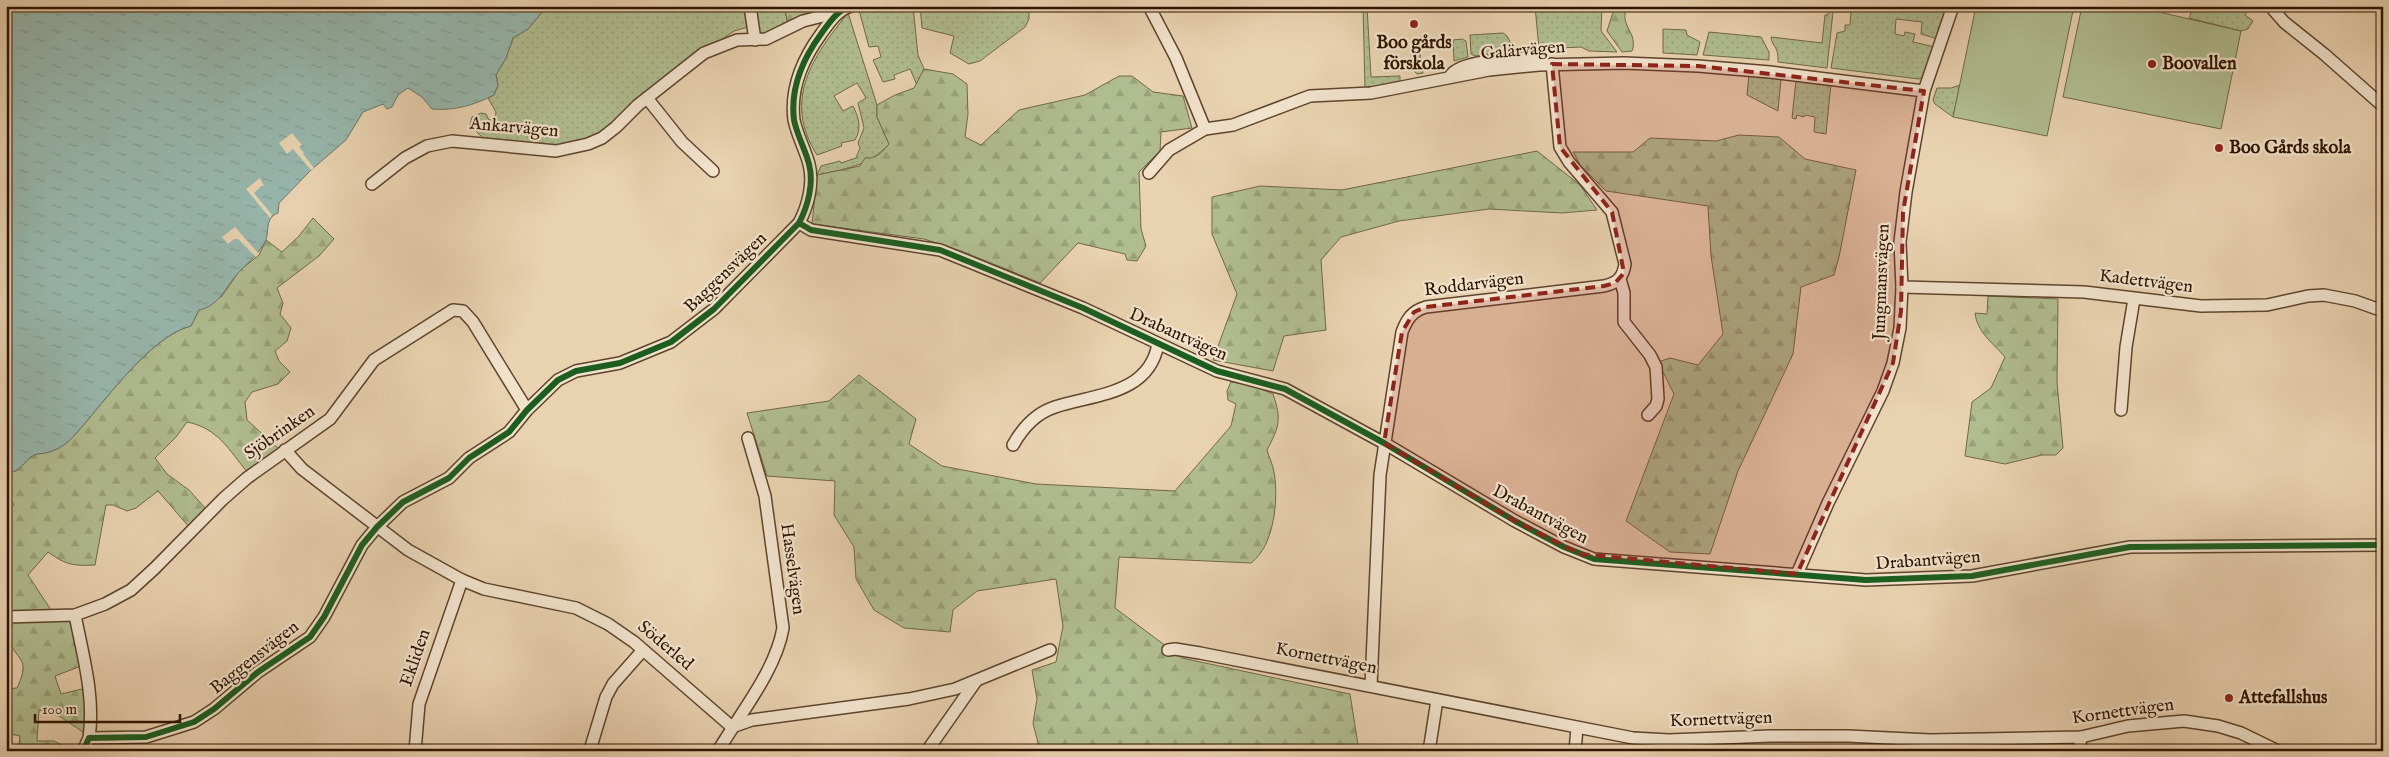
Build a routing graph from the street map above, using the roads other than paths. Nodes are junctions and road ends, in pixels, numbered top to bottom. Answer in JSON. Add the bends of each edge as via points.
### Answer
{"nodes":[{"id":1,"x":750,"y":6,"type":"edge"},
{"id":2,"x":851,"y":6,"type":"edge"},
{"id":3,"x":1149,"y":6,"type":"edge"},
{"id":4,"x":1953,"y":6,"type":"edge"},
{"id":5,"x":2270,"y":6,"type":"edge"},
{"id":6,"x":839,"y":12,"type":"junction"},
{"id":7,"x":755,"y":40,"type":"junction"},
{"id":8,"x":1552,"y":64,"type":"junction"},
{"id":9,"x":1924,"y":91,"type":"junction"},
{"id":10,"x":647,"y":98,"type":"junction"},
{"id":11,"x":2383,"y":106,"type":"edge"},
{"id":12,"x":1205,"y":129,"type":"junction"},
{"id":13,"x":713,"y":171,"type":"dead end"},
{"id":14,"x":1148,"y":173,"type":"dead end"},
{"id":15,"x":372,"y":184,"type":"dead end"},
{"id":16,"x":799,"y":223,"type":"junction"},
{"id":17,"x":1620,"y":279,"type":"junction"},
{"id":18,"x":1902,"y":287,"type":"junction"},
{"id":19,"x":2134,"y":298,"type":"junction"},
{"id":20,"x":2383,"y":312,"type":"edge"},
{"id":21,"x":1158,"y":344,"type":"junction"},
{"id":22,"x":527,"y":410,"type":"junction"},
{"id":23,"x":2121,"y":410,"type":"dead end"},
{"id":24,"x":1648,"y":415,"type":"dead end"},
{"id":25,"x":748,"y":438,"type":"dead end"},
{"id":26,"x":1384,"y":443,"type":"junction"},
{"id":27,"x":1013,"y":445,"type":"dead end"},
{"id":28,"x":285,"y":450,"type":"junction"},
{"id":29,"x":377,"y":527,"type":"junction"},
{"id":30,"x":2383,"y":544,"type":"edge"},
{"id":31,"x":1797,"y":574,"type":"junction"},
{"id":32,"x":462,"y":580,"type":"junction"},
{"id":33,"x":75,"y":615,"type":"junction"},
{"id":34,"x":6,"y":617,"type":"edge"},
{"id":35,"x":643,"y":650,"type":"junction"},
{"id":36,"x":1050,"y":650,"type":"dead end"},
{"id":37,"x":1168,"y":650,"type":"dead end"},
{"id":38,"x":976,"y":680,"type":"junction"},
{"id":39,"x":1371,"y":686,"type":"junction"},
{"id":40,"x":1436,"y":700,"type":"junction"},
{"id":41,"x":732,"y":727,"type":"junction"},
{"id":42,"x":1577,"y":728,"type":"junction"},
{"id":43,"x":89,"y":738,"type":"junction"},
{"id":44,"x":2081,"y":738,"type":"junction"},
{"id":45,"x":590,"y":750,"type":"edge"},
{"id":46,"x":83,"y":751,"type":"edge"},
{"id":47,"x":415,"y":751,"type":"edge"},
{"id":48,"x":718,"y":751,"type":"edge"},
{"id":49,"x":927,"y":751,"type":"edge"},
{"id":50,"x":1429,"y":751,"type":"edge"},
{"id":51,"x":1575,"y":751,"type":"edge"},
{"id":52,"x":2078,"y":751,"type":"edge"},
{"id":53,"x":2278,"y":751,"type":"edge"}],
"edges":[{"from":1,"to":7,"type":"street"},
{"from":2,"to":6,"type":"street","name":"Baggensvägen"},
{"from":3,"to":12,"type":"street","via":[[1176,58]]},
{"from":4,"to":9,"type":"street","name":"Jungmansvägen"},
{"from":5,"to":11,"type":"street","via":[[2284,22]]},
{"from":6,"to":7,"type":"street","name":"Ankarvägen","via":[[804,20],[766,39]]},
{"from":6,"to":16,"type":"street","name":"Baggensvägen","via":[[807,55],[795,87],[794,120],[810,172],[809,193]]},
{"from":7,"to":10,"type":"street","name":"Ankarvägen","via":[[738,40],[704,53]]},
{"from":8,"to":9,"type":"street","name":"Galärvägen","via":[[1707,67]]},
{"from":8,"to":12,"type":"street","name":"Galärvägen","via":[[1489,70],[1370,93],[1310,96],[1233,125]]},
{"from":8,"to":17,"type":"street","via":[[1560,147],[1612,212],[1625,264]]},
{"from":9,"to":18,"type":"street","name":"Jungmansvägen","via":[[1903,212],[1900,242]]},
{"from":10,"to":13,"type":"street","via":[[682,142]]},
{"from":10,"to":15,"type":"street","name":"Ankarvägen","via":[[602,138],[588,144],[556,152],[452,141],[427,146],[404,158]]},
{"from":12,"to":14,"type":"street","name":"Galärvägen","via":[[1169,150]]},
{"from":16,"to":21,"type":"street","name":"Drabantvägen","via":[[811,230],[940,250],[1083,308]]},
{"from":16,"to":22,"type":"street","name":"Baggensvägen","via":[[714,309],[672,342],[620,363],[567,375],[548,388]]},
{"from":17,"to":24,"type":"street","via":[[1624,293],[1624,322],[1656,367],[1658,399]]},
{"from":17,"to":26,"type":"street","name":"Roddarvägen","via":[[1604,286],[1426,307],[1414,312],[1402,332]]},
{"from":18,"to":19,"type":"street","name":"Kadettvägen","via":[[2084,292]]},
{"from":18,"to":31,"type":"street","name":"Jungmansvägen","via":[[1898,340],[1890,375]]},
{"from":19,"to":20,"type":"street","name":"Kadettvägen","via":[[2183,305],[2242,306],[2270,305],[2324,295],[2354,301]]},
{"from":19,"to":23,"type":"street"},
{"from":21,"to":26,"type":"street","name":"Drabantvägen","via":[[1218,371],[1285,389]]},
{"from":21,"to":27,"type":"street","via":[[1155,357],[1131,384],[1112,393],[1044,412],[1028,425]]},
{"from":22,"to":28,"type":"street","name":"Sjöbrinken","via":[[473,322],[457,309],[374,360],[330,419]]},
{"from":22,"to":29,"type":"street","name":"Baggensvägen","via":[[509,432],[476,452],[449,478],[403,502]]},
{"from":25,"to":41,"type":"street","name":"Hasselvägen","via":[[765,496],[783,628],[774,657]]},
{"from":26,"to":31,"type":"street","name":"Drabantvägen","via":[[1515,521],[1580,554],[1594,558]]},
{"from":26,"to":39,"type":"street","name":"Roddarvägen"},
{"from":28,"to":29,"type":"street","name":"Söderled","via":[[302,469]]},
{"from":28,"to":33,"type":"street","name":"Sjöbrinken","via":[[222,499],[131,590]]},
{"from":29,"to":32,"type":"street","name":"Söderled","via":[[420,558]]},
{"from":29,"to":43,"type":"street","name":"Baggensvägen","via":[[358,552],[310,637],[258,672],[214,709],[194,722],[146,737]]},
{"from":30,"to":31,"type":"street","name":"Drabantvägen","via":[[2130,547],[1972,576],[1866,580]]},
{"from":32,"to":35,"type":"street","name":"Söderled","via":[[484,590],[576,608],[608,624]]},
{"from":32,"to":47,"type":"street","name":"Ekliden","via":[[418,704]]},
{"from":33,"to":34,"type":"street","name":"Sjöbrinken"},
{"from":33,"to":43,"type":"street","via":[[91,698]]},
{"from":35,"to":41,"type":"street","name":"Söderled"},
{"from":35,"to":45,"type":"street","via":[[606,696]]},
{"from":36,"to":38,"type":"street"},
{"from":37,"to":39,"type":"street","name":"Kornettvägen","via":[[1175,648]]},
{"from":38,"to":41,"type":"street","via":[[909,699],[752,720]]},
{"from":38,"to":49,"type":"street"},
{"from":39,"to":40,"type":"street","name":"Kornettvägen"},
{"from":40,"to":42,"type":"street","name":"Kornettvägen"},
{"from":40,"to":50,"type":"street"},
{"from":41,"to":48,"type":"street","name":"Hasselvägen"},
{"from":42,"to":44,"type":"street","name":"Kornettvägen","via":[[1633,738],[1669,740],[1770,736],[1930,740]]},
{"from":42,"to":51,"type":"street"},
{"from":43,"to":46,"type":"street"},
{"from":44,"to":52,"type":"street"},
{"from":44,"to":53,"type":"street","name":"Kornettvägen","via":[[2128,726],[2184,721],[2241,733]]}]}
